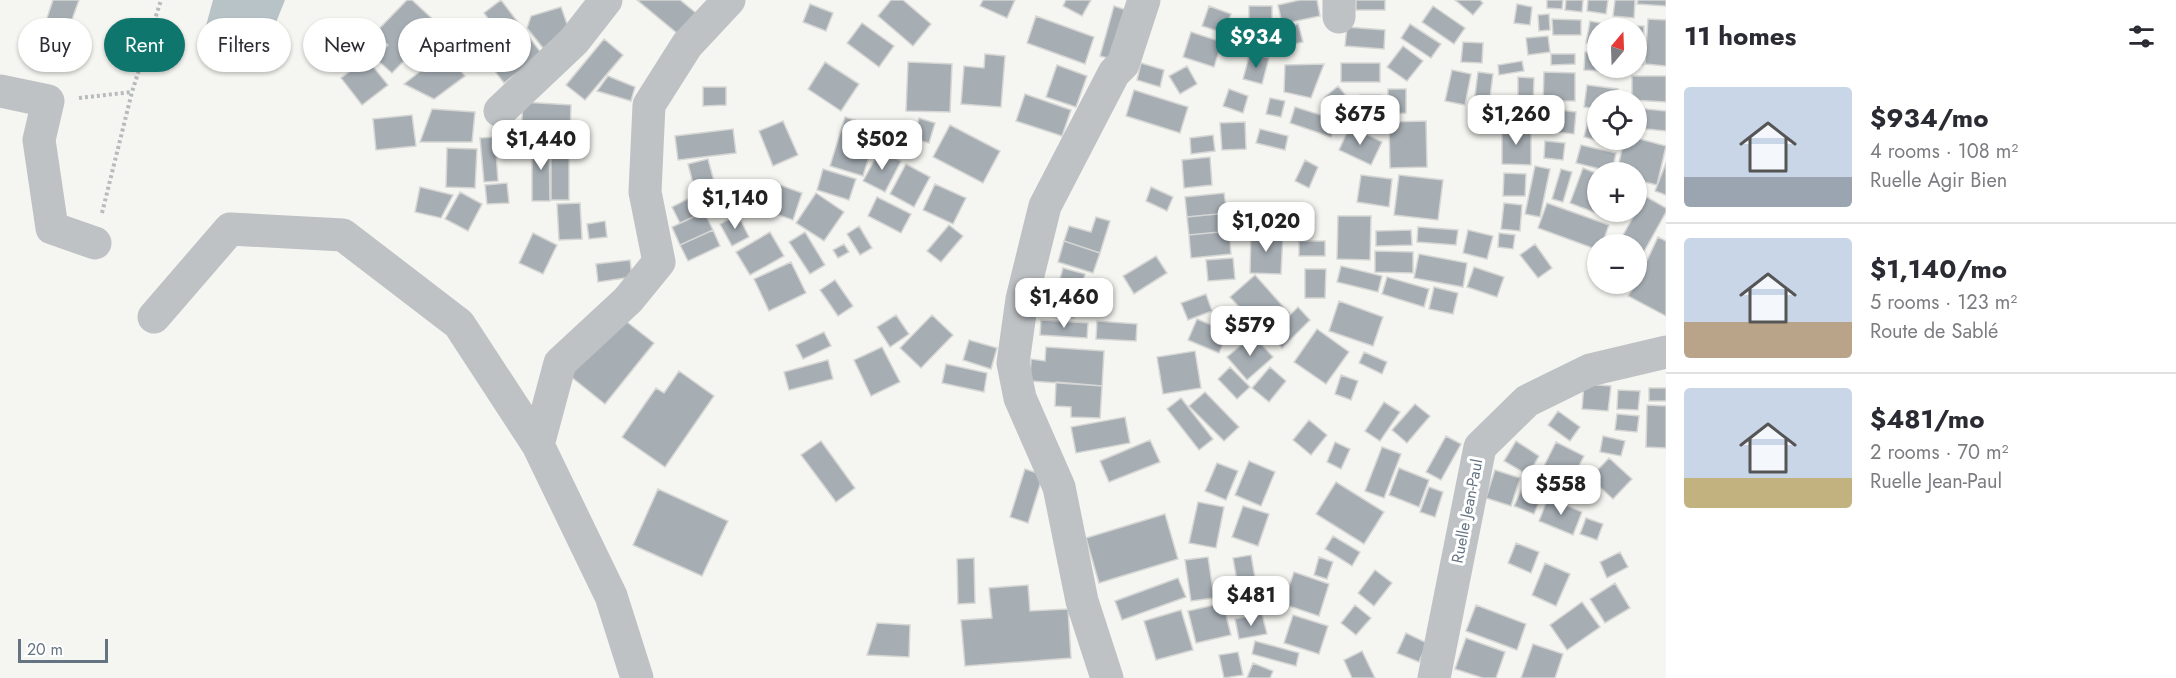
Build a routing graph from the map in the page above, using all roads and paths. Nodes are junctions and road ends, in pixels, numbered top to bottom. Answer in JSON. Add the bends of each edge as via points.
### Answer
{"nodes":[{"id":1,"x":161,"y":0,"type":"edge"},
{"id":2,"x":606,"y":0,"type":"edge"},
{"id":3,"x":729,"y":0,"type":"edge"},
{"id":4,"x":1144,"y":0,"type":"edge"},
{"id":5,"x":0,"y":91,"type":"edge"},
{"id":6,"x":132,"y":92,"type":"junction"},
{"id":7,"x":48,"y":101,"type":"junction"},
{"id":8,"x":500,"y":111,"type":"dead end"},
{"id":9,"x":95,"y":243,"type":"joint"},
{"id":10,"x":154,"y":317,"type":"dead end"},
{"id":11,"x":1666,"y":352,"type":"edge"},
{"id":12,"x":538,"y":445,"type":"junction"},
{"id":13,"x":638,"y":678,"type":"edge"},
{"id":14,"x":1107,"y":678,"type":"edge"},
{"id":15,"x":1434,"y":678,"type":"edge"}],
"edges":[{"from":1,"to":6,"type":"path"},
{"from":2,"to":8,"type":"street","via":[[574,41]]},
{"from":3,"to":12,"type":"street","via":[[687,45],[649,105],[645,192],[659,262],[628,300],[560,363]]},
{"from":4,"to":14,"type":"street","via":[[1123,63],[1114,73],[1045,206],[1022,299],[1013,363],[1020,398],[1059,488],[1082,601]]},
{"from":5,"to":7,"type":"street"},
{"from":6,"to":7,"type":"path"},
{"from":6,"to":9,"type":"path"},
{"from":7,"to":9,"type":"street","via":[[39,140],[52,228]]},
{"from":10,"to":12,"type":"street","via":[[230,229],[343,235],[459,324]]},
{"from":11,"to":15,"type":"street","name":"Ruelle Jean-Paul","via":[[1590,370],[1527,401],[1480,447]]},
{"from":12,"to":13,"type":"street","via":[[611,596]]}]}
